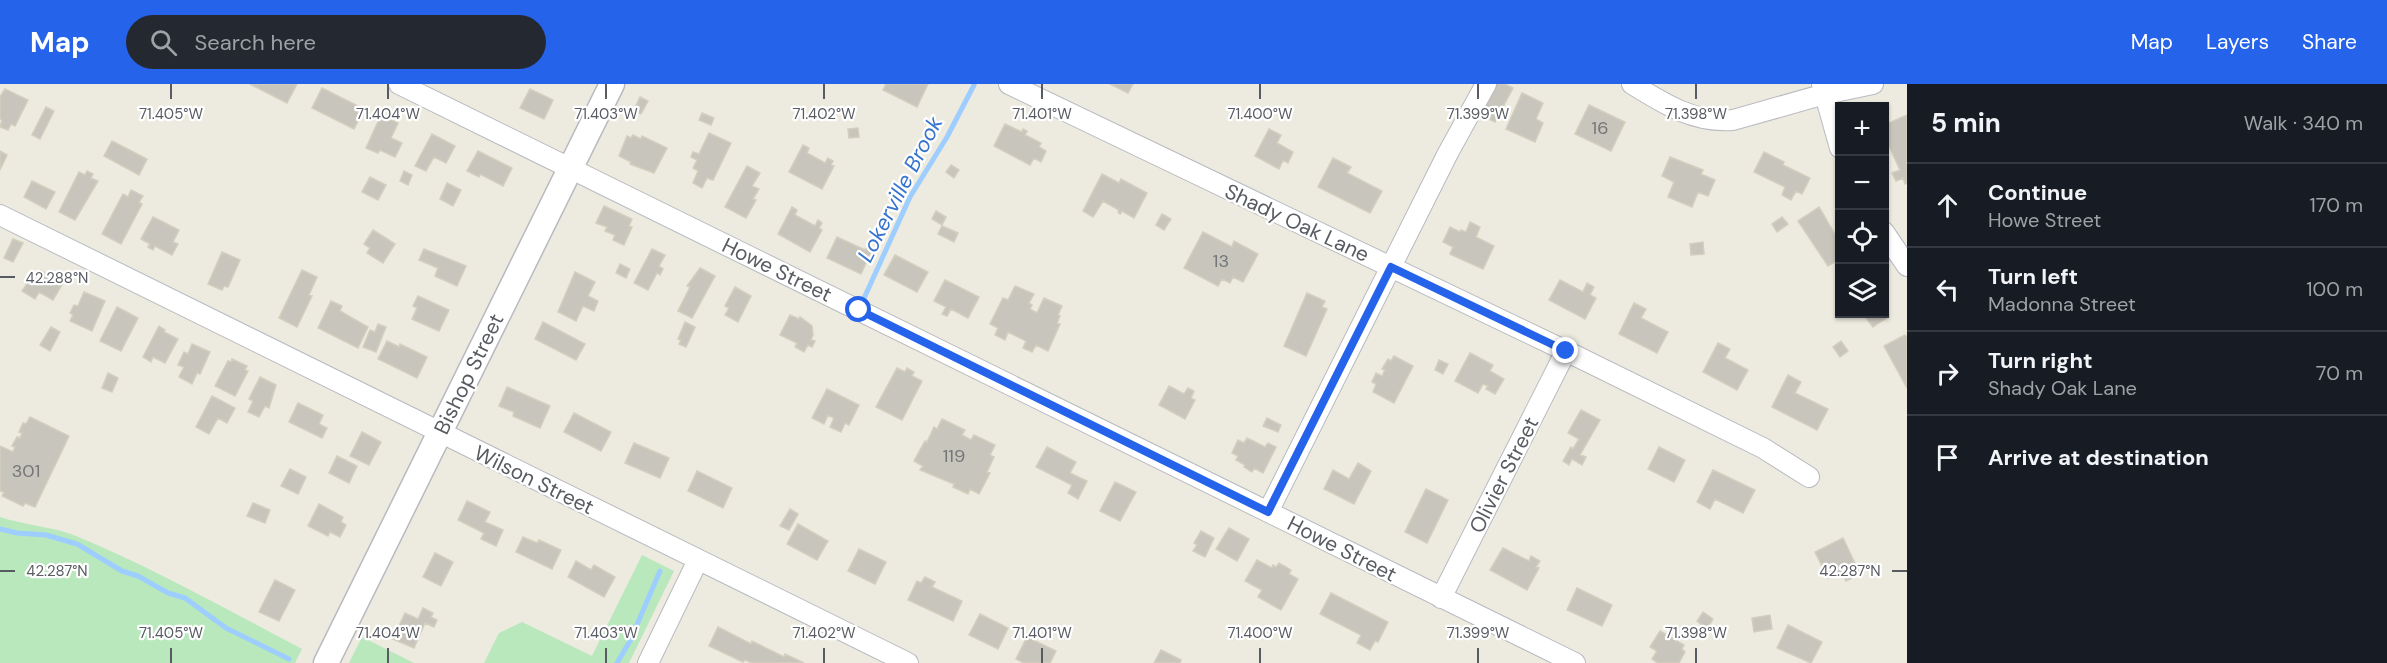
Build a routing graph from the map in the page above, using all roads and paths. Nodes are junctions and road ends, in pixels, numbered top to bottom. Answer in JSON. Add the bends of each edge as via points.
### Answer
{"nodes":[{"id":1,"x":399,"y":84,"type":"edge"},
{"id":2,"x":612,"y":84,"type":"edge"},
{"id":3,"x":1009,"y":84,"type":"edge"},
{"id":4,"x":1486,"y":84,"type":"edge"},
{"id":5,"x":1632,"y":84,"type":"edge"},
{"id":6,"x":1873,"y":84,"type":"edge"},
{"id":7,"x":1823,"y":89,"type":"edge"},
{"id":8,"x":1835,"y":133,"type":"edge"},
{"id":9,"x":570,"y":169,"type":"junction"},
{"id":10,"x":0,"y":215,"type":"edge"},
{"id":11,"x":1889,"y":239,"type":"edge"},
{"id":12,"x":1907,"y":266,"type":"edge"},
{"id":13,"x":1391,"y":267,"type":"junction"},
{"id":14,"x":1566,"y":351,"type":"junction"},
{"id":15,"x":440,"y":433,"type":"junction"},
{"id":16,"x":1809,"y":477,"type":"dead end"},
{"id":17,"x":1268,"y":512,"type":"junction"},
{"id":18,"x":698,"y":560,"type":"junction"},
{"id":19,"x":1441,"y":598,"type":"junction"},
{"id":20,"x":326,"y":663,"type":"edge"},
{"id":21,"x":648,"y":663,"type":"edge"},
{"id":22,"x":908,"y":663,"type":"edge"},
{"id":23,"x":1575,"y":663,"type":"edge"}],
"edges":[{"from":1,"to":9,"type":"street","name":"Howe Street"},
{"from":2,"to":9,"type":"street","name":"Bishop Street"},
{"from":3,"to":13,"type":"street","name":"Shady Oak Lane"},
{"from":4,"to":13,"type":"street"},
{"from":5,"to":7,"type":"street","via":[[1684,113],[1718,121],[1733,120]]},
{"from":6,"to":7,"type":"street"},
{"from":7,"to":8,"type":"street"},
{"from":9,"to":15,"type":"street","name":"Bishop Street"},
{"from":9,"to":17,"type":"street","name":"Howe Street"},
{"from":10,"to":15,"type":"street","name":"Wilson Street"},
{"from":11,"to":12,"type":"street"},
{"from":13,"to":14,"type":"street","name":"Shady Oak Lane"},
{"from":13,"to":17,"type":"street"},
{"from":14,"to":16,"type":"street","name":"Shady Oak Lane","via":[[1762,448]]},
{"from":14,"to":19,"type":"street","name":"Olivier Street"},
{"from":15,"to":18,"type":"street","name":"Wilson Street"},
{"from":15,"to":20,"type":"street","name":"Bishop Street"},
{"from":17,"to":19,"type":"street","name":"Howe Street"},
{"from":18,"to":21,"type":"street"},
{"from":18,"to":22,"type":"street","name":"Wilson Street"},
{"from":19,"to":23,"type":"street","name":"Howe Street"}]}
